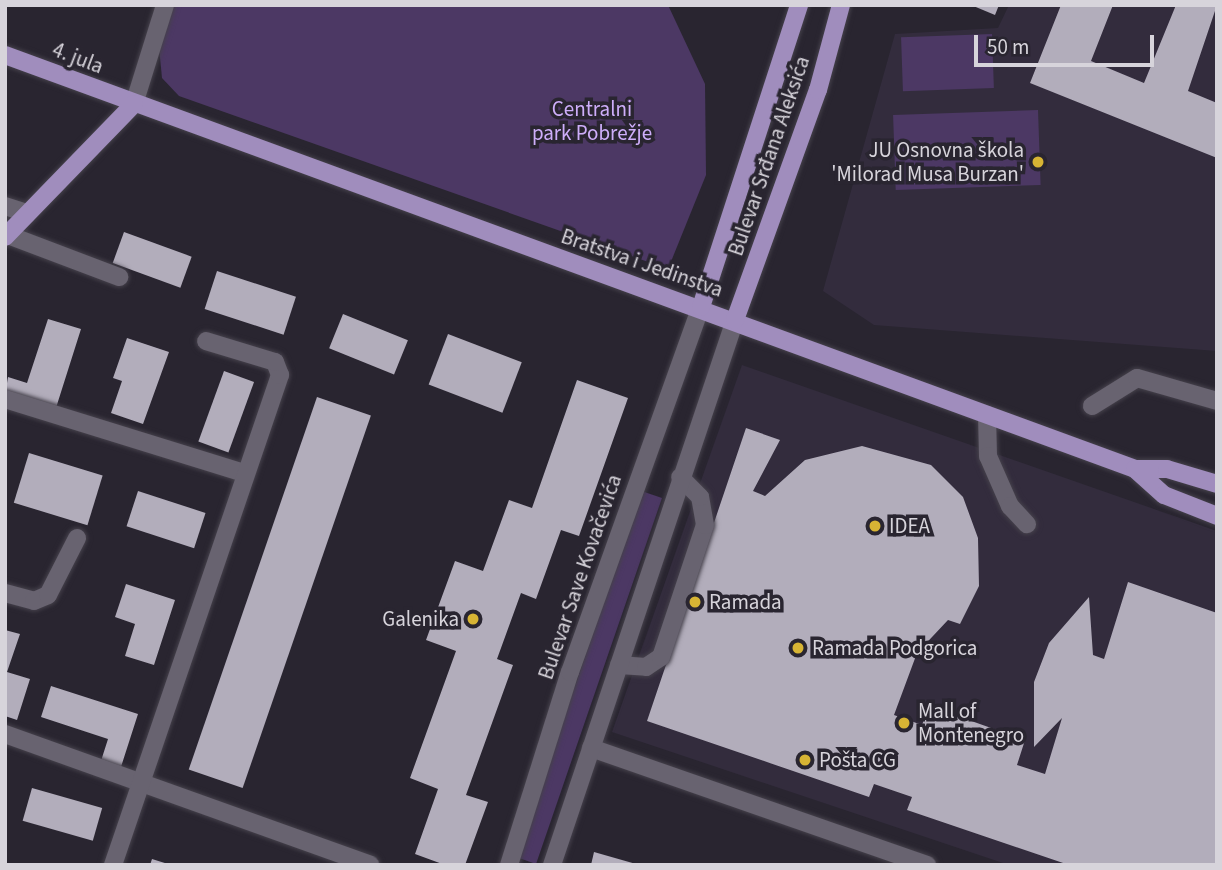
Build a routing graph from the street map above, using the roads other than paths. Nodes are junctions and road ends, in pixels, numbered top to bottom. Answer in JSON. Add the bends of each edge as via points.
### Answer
{"nodes":[{"id":1,"x":165,"y":5,"type":"edge"},
{"id":2,"x":799,"y":5,"type":"edge"},
{"id":3,"x":841,"y":5,"type":"edge"},
{"id":4,"x":5,"y":55,"type":"edge"},
{"id":5,"x":134,"y":104,"type":"junction"},
{"id":6,"x":5,"y":206,"type":"edge"},
{"id":7,"x":27,"y":213,"type":"junction"},
{"id":8,"x":6,"y":236,"type":"edge"},
{"id":9,"x":119,"y":277,"type":"dead end"},
{"id":10,"x":701,"y":307,"type":"junction"},
{"id":11,"x":735,"y":320,"type":"junction"},
{"id":12,"x":206,"y":341,"type":"dead end"},
{"id":13,"x":5,"y":399,"type":"edge"},
{"id":14,"x":1217,"y":401,"type":"edge"},
{"id":15,"x":1092,"y":406,"type":"dead end"},
{"id":16,"x":987,"y":415,"type":"junction"},
{"id":17,"x":1127,"y":466,"type":"junction"},
{"id":18,"x":244,"y":473,"type":"junction"},
{"id":19,"x":680,"y":477,"type":"junction"},
{"id":20,"x":1217,"y":484,"type":"edge"},
{"id":21,"x":1217,"y":516,"type":"edge"},
{"id":22,"x":1027,"y":524,"type":"dead end"},
{"id":23,"x":77,"y":538,"type":"dead end"},
{"id":24,"x":5,"y":593,"type":"edge"},
{"id":25,"x":619,"y":665,"type":"junction"},
{"id":26,"x":5,"y":734,"type":"edge"},
{"id":27,"x":591,"y":748,"type":"junction"},
{"id":28,"x":144,"y":782,"type":"junction"},
{"id":29,"x":113,"y":865,"type":"edge"},
{"id":30,"x":370,"y":865,"type":"edge"},
{"id":31,"x":509,"y":865,"type":"edge"},
{"id":32,"x":552,"y":865,"type":"edge"},
{"id":33,"x":928,"y":865,"type":"edge"}],
"edges":[{"from":1,"to":5,"type":"street"},
{"from":2,"to":10,"type":"main road","name":"Bulevar Srđana Aleksića"},
{"from":3,"to":11,"type":"main road","name":"Bulevar Srđana Aleksića","via":[[818,90]]},
{"from":4,"to":5,"type":"main road","name":"4. jula"},
{"from":5,"to":7,"type":"main road"},
{"from":5,"to":10,"type":"main road","name":"Bratstva i Jedinstva"},
{"from":6,"to":7,"type":"street"},
{"from":7,"to":8,"type":"main road"},
{"from":8,"to":9,"type":"street"},
{"from":10,"to":11,"type":"main road","name":"Bratstva i Jedinstva"},
{"from":10,"to":31,"type":"street","name":"Bulevar Save Kovačevića","via":[[570,672]]},
{"from":11,"to":16,"type":"main road","name":"Bratstva i Jedinstva"},
{"from":11,"to":19,"type":"street"},
{"from":12,"to":18,"type":"street","via":[[279,368]]},
{"from":13,"to":18,"type":"street"},
{"from":14,"to":15,"type":"street","via":[[1137,378]]},
{"from":16,"to":17,"type":"main road","name":"Bratstva i Jedinstva"},
{"from":16,"to":22,"type":"street","via":[[988,456],[1010,506]]},
{"from":17,"to":20,"type":"main road","name":"Bratstva i Jedinstva","via":[[1167,469]]},
{"from":17,"to":21,"type":"main road","name":"Bratstva i Jedinstva","via":[[1164,495]]},
{"from":18,"to":28,"type":"street"},
{"from":19,"to":25,"type":"street"},
{"from":19,"to":25,"type":"street","via":[[700,497],[705,525],[661,657],[646,667]]},
{"from":23,"to":24,"type":"street","via":[[48,595],[34,601]]},
{"from":25,"to":27,"type":"street"},
{"from":26,"to":28,"type":"street"},
{"from":27,"to":32,"type":"street"},
{"from":27,"to":33,"type":"street"},
{"from":28,"to":29,"type":"street"},
{"from":28,"to":30,"type":"street"}]}
